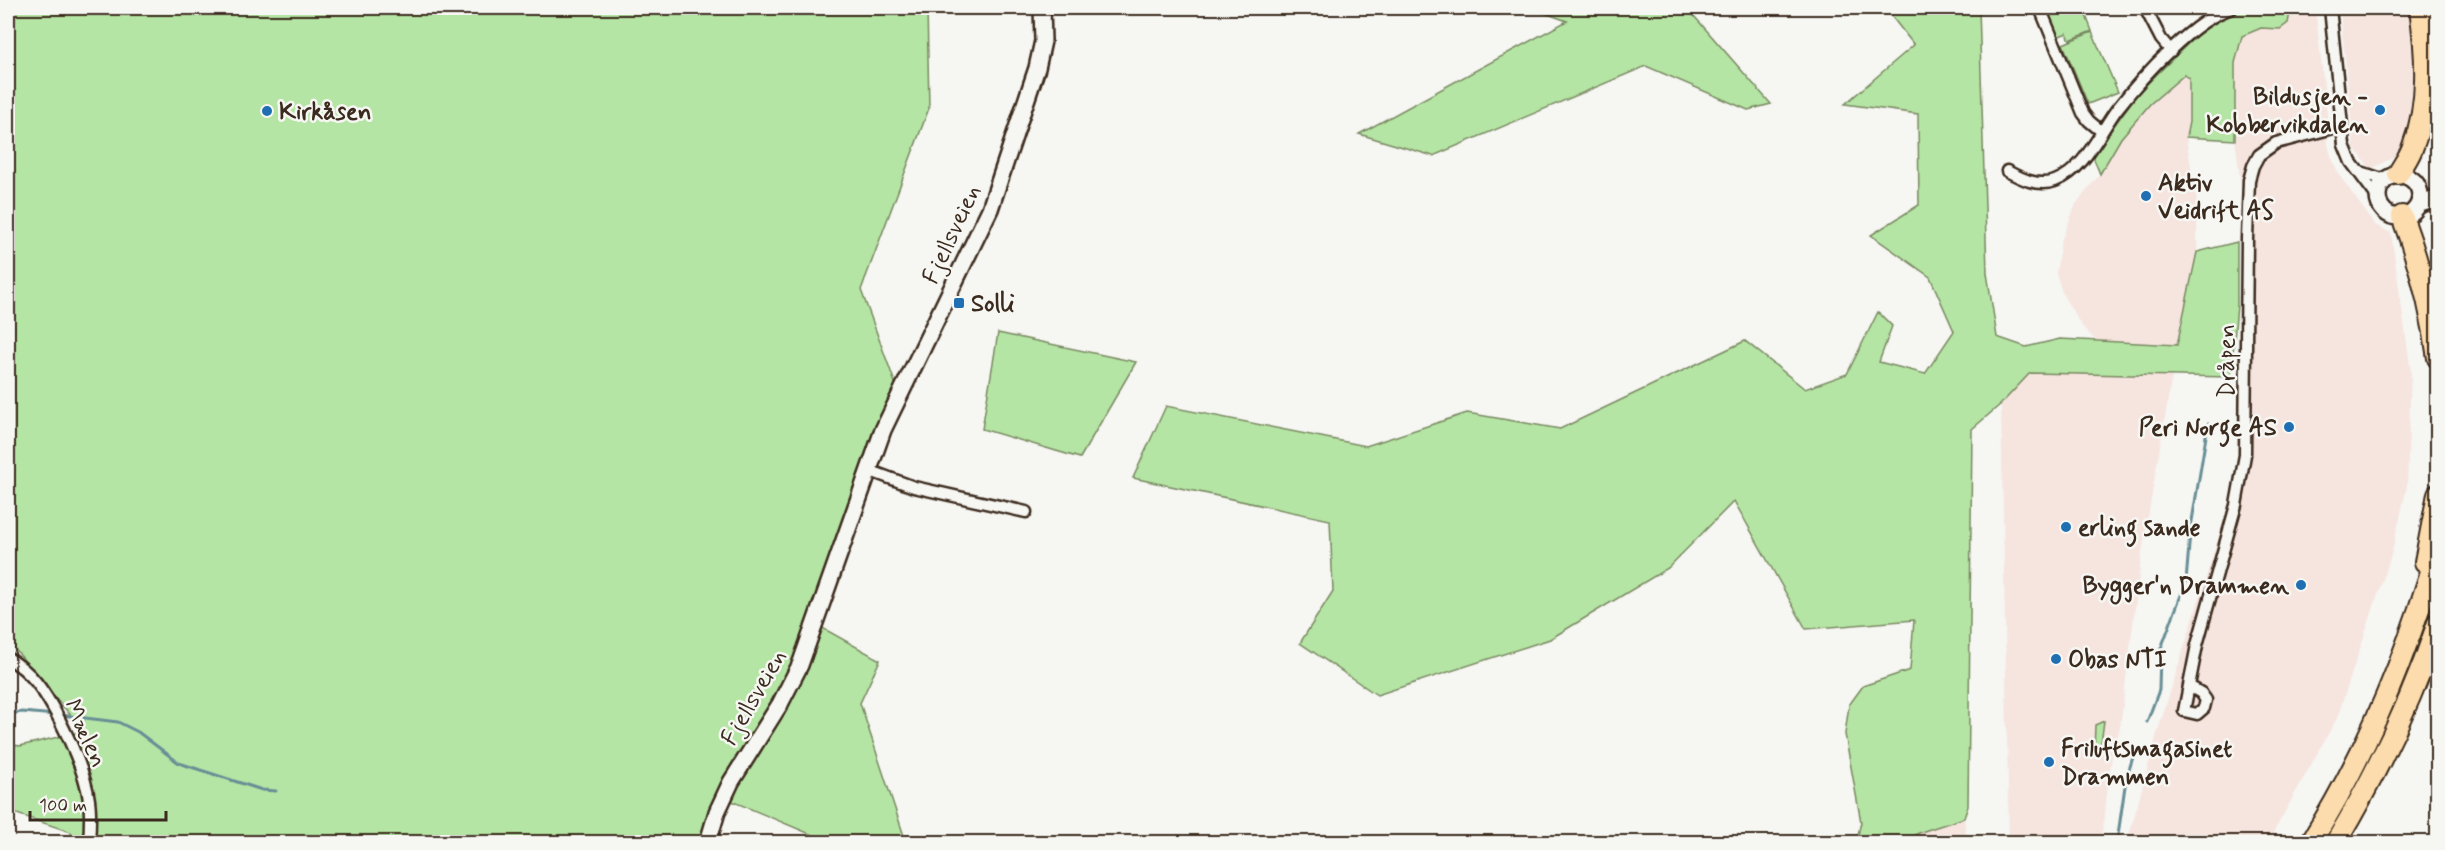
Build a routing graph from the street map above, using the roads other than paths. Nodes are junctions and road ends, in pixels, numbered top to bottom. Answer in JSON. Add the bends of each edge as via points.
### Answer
{"nodes":[{"id":1,"x":1042,"y":8,"type":"edge"},
{"id":2,"x":2040,"y":8,"type":"edge"},
{"id":3,"x":2145,"y":8,"type":"edge"},
{"id":4,"x":2232,"y":8,"type":"edge"},
{"id":5,"x":2330,"y":8,"type":"edge"},
{"id":6,"x":2420,"y":8,"type":"edge"},
{"id":7,"x":2171,"y":51,"type":"junction"},
{"id":8,"x":2341,"y":126,"type":"junction"},
{"id":9,"x":2101,"y":131,"type":"junction"},
{"id":10,"x":2007,"y":171,"type":"dead end"},
{"id":11,"x":2358,"y":171,"type":"junction"},
{"id":12,"x":2391,"y":177,"type":"junction"},
{"id":13,"x":2417,"y":186,"type":"junction"},
{"id":14,"x":2438,"y":189,"type":"edge"},
{"id":15,"x":2378,"y":198,"type":"junction"},
{"id":16,"x":2438,"y":198,"type":"edge"},
{"id":17,"x":2410,"y":211,"type":"junction"},
{"id":18,"x":2438,"y":358,"type":"edge"},
{"id":19,"x":868,"y":470,"type":"junction"},
{"id":20,"x":2438,"y":494,"type":"edge"},
{"id":21,"x":1026,"y":512,"type":"dead end"},
{"id":22,"x":2438,"y":548,"type":"edge"},
{"id":23,"x":2438,"y":623,"type":"edge"},
{"id":24,"x":2403,"y":656,"type":"junction"},
{"id":25,"x":8,"y":658,"type":"edge"},
{"id":26,"x":2189,"y":686,"type":"dead end"},
{"id":27,"x":89,"y":843,"type":"edge"},
{"id":28,"x":708,"y":843,"type":"edge"},
{"id":29,"x":2311,"y":843,"type":"edge"},
{"id":30,"x":2336,"y":843,"type":"edge"}],
"edges":[{"from":1,"to":19,"type":"main road","name":"Fjellsveien","via":[[1039,62],[998,188],[883,430]]},
{"from":2,"to":9,"type":"street","via":[[2083,112]]},
{"from":3,"to":7,"type":"street","via":[[2160,39]]},
{"from":4,"to":7,"type":"street","via":[[2212,15]]},
{"from":5,"to":8,"type":"street"},
{"from":6,"to":12,"type":"highway","via":[[2425,51],[2422,112],[2414,146]]},
{"from":7,"to":9,"type":"street"},
{"from":8,"to":11,"type":"street","via":[[2348,155]]},
{"from":8,"to":26,"type":"street","name":"Dråpen","via":[[2276,143],[2259,155],[2253,166],[2248,199],[2245,455],[2236,505]]},
{"from":9,"to":10,"type":"street","via":[[2077,166],[2057,180],[2037,183]]},
{"from":11,"to":12,"type":"street"},
{"from":11,"to":15,"type":"street"},
{"from":12,"to":13,"type":"main road","via":[[2407,176]]},
{"from":12,"to":15,"type":"main road","via":[[2379,188]]},
{"from":13,"to":14,"type":"main road"},
{"from":13,"to":17,"type":"main road","via":[[2420,193]]},
{"from":15,"to":17,"type":"main road","via":[[2386,212]]},
{"from":16,"to":17,"type":"main road"},
{"from":17,"to":18,"type":"highway"},
{"from":19,"to":21,"type":"street","via":[[914,487]]},
{"from":19,"to":28,"type":"main road","name":"Fjellsveien","via":[[800,665],[731,782]]},
{"from":20,"to":24,"type":"highway","via":[[2425,566],[2406,625]]},
{"from":22,"to":24,"type":"highway"},
{"from":23,"to":30,"type":"highway","via":[[2391,739]]},
{"from":24,"to":29,"type":"highway","via":[[2370,734]]},
{"from":25,"to":27,"type":"street","name":"Mælen","via":[[40,688],[73,751],[89,800]]}]}
